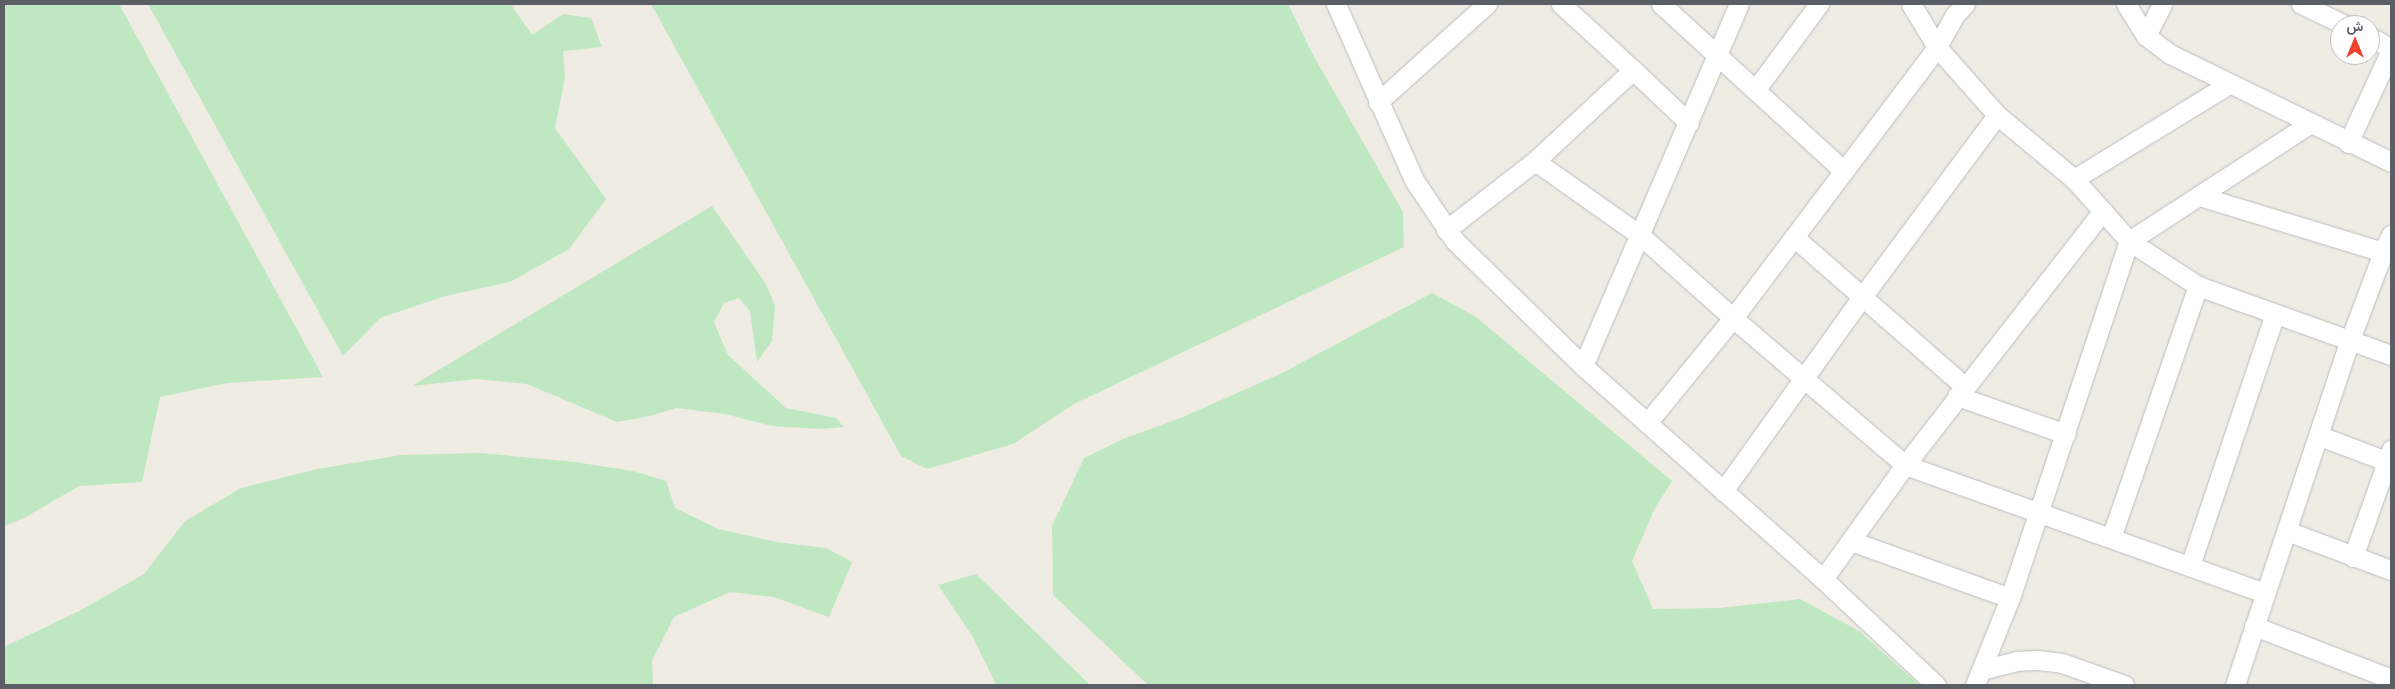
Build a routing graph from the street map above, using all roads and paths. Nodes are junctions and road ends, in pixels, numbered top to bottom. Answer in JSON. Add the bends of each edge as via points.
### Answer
{"nodes":[{"id":1,"x":1336,"y":4,"type":"edge"},
{"id":2,"x":1487,"y":4,"type":"edge"},
{"id":3,"x":1562,"y":4,"type":"edge"},
{"id":4,"x":1661,"y":4,"type":"edge"},
{"id":5,"x":1739,"y":4,"type":"edge"},
{"id":6,"x":1819,"y":4,"type":"edge"},
{"id":7,"x":1911,"y":4,"type":"edge"},
{"id":8,"x":1965,"y":4,"type":"edge"},
{"id":9,"x":2126,"y":4,"type":"edge"},
{"id":10,"x":2162,"y":4,"type":"edge"},
{"id":11,"x":2307,"y":5,"type":"edge"},
{"id":12,"x":2330,"y":17,"type":"edge"},
{"id":13,"x":2146,"y":36,"type":"junction"},
{"id":14,"x":2380,"y":43,"type":"edge"},
{"id":15,"x":1937,"y":47,"type":"junction"},
{"id":16,"x":2391,"y":49,"type":"edge"},
{"id":17,"x":1717,"y":57,"type":"junction"},
{"id":18,"x":1632,"y":70,"type":"junction"},
{"id":19,"x":2229,"y":84,"type":"junction"},
{"id":20,"x":1756,"y":89,"type":"junction"},
{"id":21,"x":1378,"y":102,"type":"junction"},
{"id":22,"x":1997,"y":115,"type":"junction"},
{"id":23,"x":1688,"y":123,"type":"junction"},
{"id":24,"x":2310,"y":124,"type":"junction"},
{"id":25,"x":2348,"y":143,"type":"junction"},
{"id":26,"x":1534,"y":161,"type":"junction"},
{"id":27,"x":2391,"y":162,"type":"edge"},
{"id":28,"x":1844,"y":170,"type":"junction"},
{"id":29,"x":2074,"y":179,"type":"junction"},
{"id":30,"x":2199,"y":196,"type":"junction"},
{"id":31,"x":2103,"y":211,"type":"junction"},
{"id":32,"x":1446,"y":230,"type":"junction"},
{"id":33,"x":2391,"y":235,"type":"edge"},
{"id":34,"x":1641,"y":236,"type":"junction"},
{"id":35,"x":1794,"y":237,"type":"junction"},
{"id":36,"x":2130,"y":241,"type":"junction"},
{"id":37,"x":2383,"y":252,"type":"junction"},
{"id":38,"x":2198,"y":286,"type":"junction"},
{"id":39,"x":1862,"y":297,"type":"junction"},
{"id":40,"x":2275,"y":314,"type":"junction"},
{"id":41,"x":1733,"y":318,"type":"junction"},
{"id":42,"x":2350,"y":340,"type":"junction"},
{"id":43,"x":2391,"y":355,"type":"edge"},
{"id":44,"x":1583,"y":366,"type":"junction"},
{"id":45,"x":1804,"y":379,"type":"junction"},
{"id":46,"x":1961,"y":391,"type":"junction"},
{"id":47,"x":1647,"y":423,"type":"junction"},
{"id":48,"x":2066,"y":434,"type":"junction"},
{"id":49,"x":2320,"y":436,"type":"junction"},
{"id":50,"x":2390,"y":458,"type":"edge"},
{"id":51,"x":1905,"y":465,"type":"junction"},
{"id":52,"x":1723,"y":491,"type":"junction"},
{"id":53,"x":2039,"y":514,"type":"junction"},
{"id":54,"x":2287,"y":531,"type":"junction"},
{"id":55,"x":2111,"y":538,"type":"junction"},
{"id":56,"x":1850,"y":541,"type":"junction"},
{"id":57,"x":2353,"y":556,"type":"junction"},
{"id":58,"x":2190,"y":566,"type":"junction"},
{"id":59,"x":2391,"y":570,"type":"edge"},
{"id":60,"x":1823,"y":579,"type":"junction"},
{"id":61,"x":2264,"y":593,"type":"junction"},
{"id":62,"x":2010,"y":598,"type":"junction"},
{"id":63,"x":2254,"y":626,"type":"junction"},
{"id":64,"x":1978,"y":678,"type":"edge"},
{"id":65,"x":2391,"y":679,"type":"edge"},
{"id":66,"x":1936,"y":685,"type":"edge"},
{"id":67,"x":2124,"y":685,"type":"edge"},
{"id":68,"x":2235,"y":685,"type":"edge"},
{"id":69,"x":2388,"y":685,"type":"edge"}],
"edges":[{"from":1,"to":21,"type":"street"},
{"from":2,"to":21,"type":"street"},
{"from":3,"to":18,"type":"street"},
{"from":4,"to":17,"type":"street"},
{"from":5,"to":17,"type":"street"},
{"from":6,"to":20,"type":"street"},
{"from":7,"to":15,"type":"street"},
{"from":8,"to":15,"type":"street"},
{"from":9,"to":13,"type":"street"},
{"from":10,"to":13,"type":"street"},
{"from":11,"to":12,"type":"street"},
{"from":13,"to":19,"type":"street","via":[[2170,54]]},
{"from":14,"to":16,"type":"street"},
{"from":15,"to":22,"type":"street"},
{"from":15,"to":28,"type":"street"},
{"from":16,"to":25,"type":"street"},
{"from":17,"to":20,"type":"street"},
{"from":17,"to":23,"type":"street"},
{"from":18,"to":23,"type":"street"},
{"from":18,"to":26,"type":"street"},
{"from":19,"to":24,"type":"street"},
{"from":19,"to":29,"type":"street"},
{"from":20,"to":28,"type":"street"},
{"from":21,"to":32,"type":"street","via":[[1414,180]]},
{"from":22,"to":29,"type":"street"},
{"from":22,"to":39,"type":"street"},
{"from":23,"to":34,"type":"street"},
{"from":24,"to":25,"type":"street"},
{"from":24,"to":30,"type":"street"},
{"from":25,"to":27,"type":"street"},
{"from":26,"to":32,"type":"street"},
{"from":26,"to":34,"type":"street"},
{"from":28,"to":35,"type":"street"},
{"from":29,"to":31,"type":"street"},
{"from":30,"to":36,"type":"street"},
{"from":30,"to":37,"type":"street"},
{"from":31,"to":36,"type":"street"},
{"from":31,"to":46,"type":"street"},
{"from":32,"to":44,"type":"street"},
{"from":33,"to":37,"type":"street"},
{"from":34,"to":41,"type":"street"},
{"from":34,"to":44,"type":"street"},
{"from":35,"to":39,"type":"street"},
{"from":35,"to":41,"type":"street"},
{"from":36,"to":38,"type":"street"},
{"from":36,"to":48,"type":"street"},
{"from":37,"to":42,"type":"street"},
{"from":38,"to":40,"type":"street"},
{"from":38,"to":55,"type":"street"},
{"from":39,"to":45,"type":"street"},
{"from":39,"to":46,"type":"street"},
{"from":40,"to":42,"type":"street"},
{"from":40,"to":58,"type":"street"},
{"from":41,"to":45,"type":"street"},
{"from":41,"to":47,"type":"street"},
{"from":42,"to":43,"type":"street"},
{"from":42,"to":49,"type":"street"},
{"from":44,"to":47,"type":"street"},
{"from":45,"to":51,"type":"street"},
{"from":45,"to":52,"type":"street"},
{"from":46,"to":48,"type":"street"},
{"from":46,"to":51,"type":"street"},
{"from":47,"to":52,"type":"street"},
{"from":48,"to":53,"type":"street"},
{"from":49,"to":50,"type":"street"},
{"from":49,"to":54,"type":"street"},
{"from":50,"to":57,"type":"street"},
{"from":51,"to":53,"type":"street"},
{"from":51,"to":56,"type":"street"},
{"from":52,"to":60,"type":"street"},
{"from":53,"to":55,"type":"street"},
{"from":53,"to":62,"type":"street"},
{"from":54,"to":57,"type":"street"},
{"from":54,"to":61,"type":"street"},
{"from":55,"to":58,"type":"street"},
{"from":56,"to":60,"type":"street"},
{"from":56,"to":62,"type":"street"},
{"from":57,"to":59,"type":"street"},
{"from":58,"to":61,"type":"street"},
{"from":60,"to":66,"type":"street"},
{"from":61,"to":63,"type":"street"},
{"from":62,"to":64,"type":"street"},
{"from":63,"to":65,"type":"street"},
{"from":63,"to":68,"type":"street"},
{"from":64,"to":67,"type":"street","via":[[2016,661],[2038,660],[2062,663]]},
{"from":65,"to":69,"type":"street"}]}
